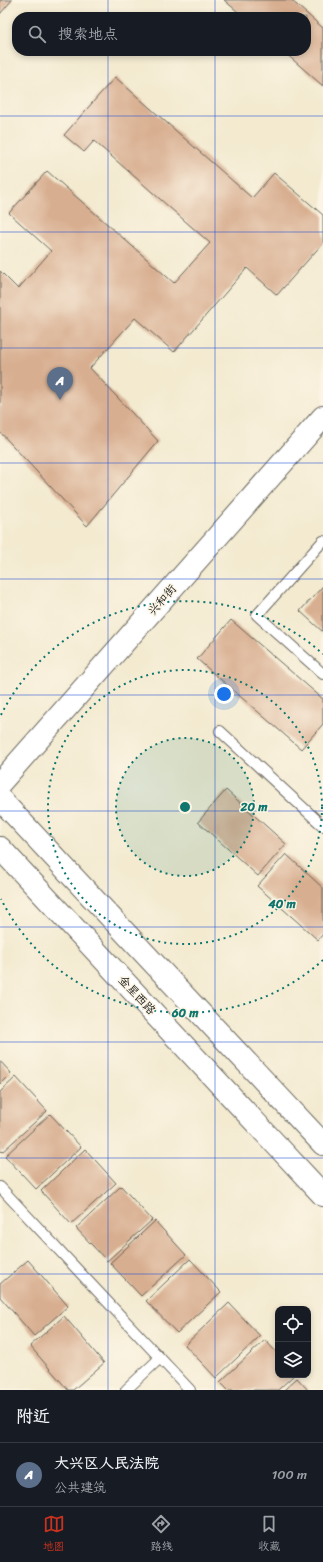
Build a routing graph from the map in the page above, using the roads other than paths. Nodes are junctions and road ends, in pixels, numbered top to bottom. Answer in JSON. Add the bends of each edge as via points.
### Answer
{"nodes":[{"id":1,"x":323,"y":417,"type":"edge"},
{"id":2,"x":323,"y":541,"type":"edge"},
{"id":3,"x":323,"y":674,"type":"edge"},
{"id":4,"x":220,"y":731,"type":"dead end"},
{"id":5,"x":0,"y":783,"type":"edge"},
{"id":6,"x":0,"y":799,"type":"edge"},
{"id":7,"x":323,"y":826,"type":"edge"},
{"id":8,"x":0,"y":848,"type":"edge"},
{"id":9,"x":323,"y":1144,"type":"edge"},
{"id":10,"x":0,"y":1187,"type":"edge"},
{"id":11,"x":323,"y":1195,"type":"edge"},
{"id":12,"x":160,"y":1358,"type":"junction"},
{"id":13,"x":126,"y":1390,"type":"edge"},
{"id":14,"x":190,"y":1390,"type":"edge"}],
"edges":[{"from":1,"to":5,"type":"main road","name":"兴和街"},
{"from":2,"to":3,"type":"lane","via":[[257,615]]},
{"from":4,"to":7,"type":"lane"},
{"from":6,"to":9,"type":"main road"},
{"from":8,"to":11,"type":"main road","name":"金星西路"},
{"from":10,"to":12,"type":"lane"},
{"from":12,"to":13,"type":"lane"},
{"from":12,"to":14,"type":"lane"}]}
